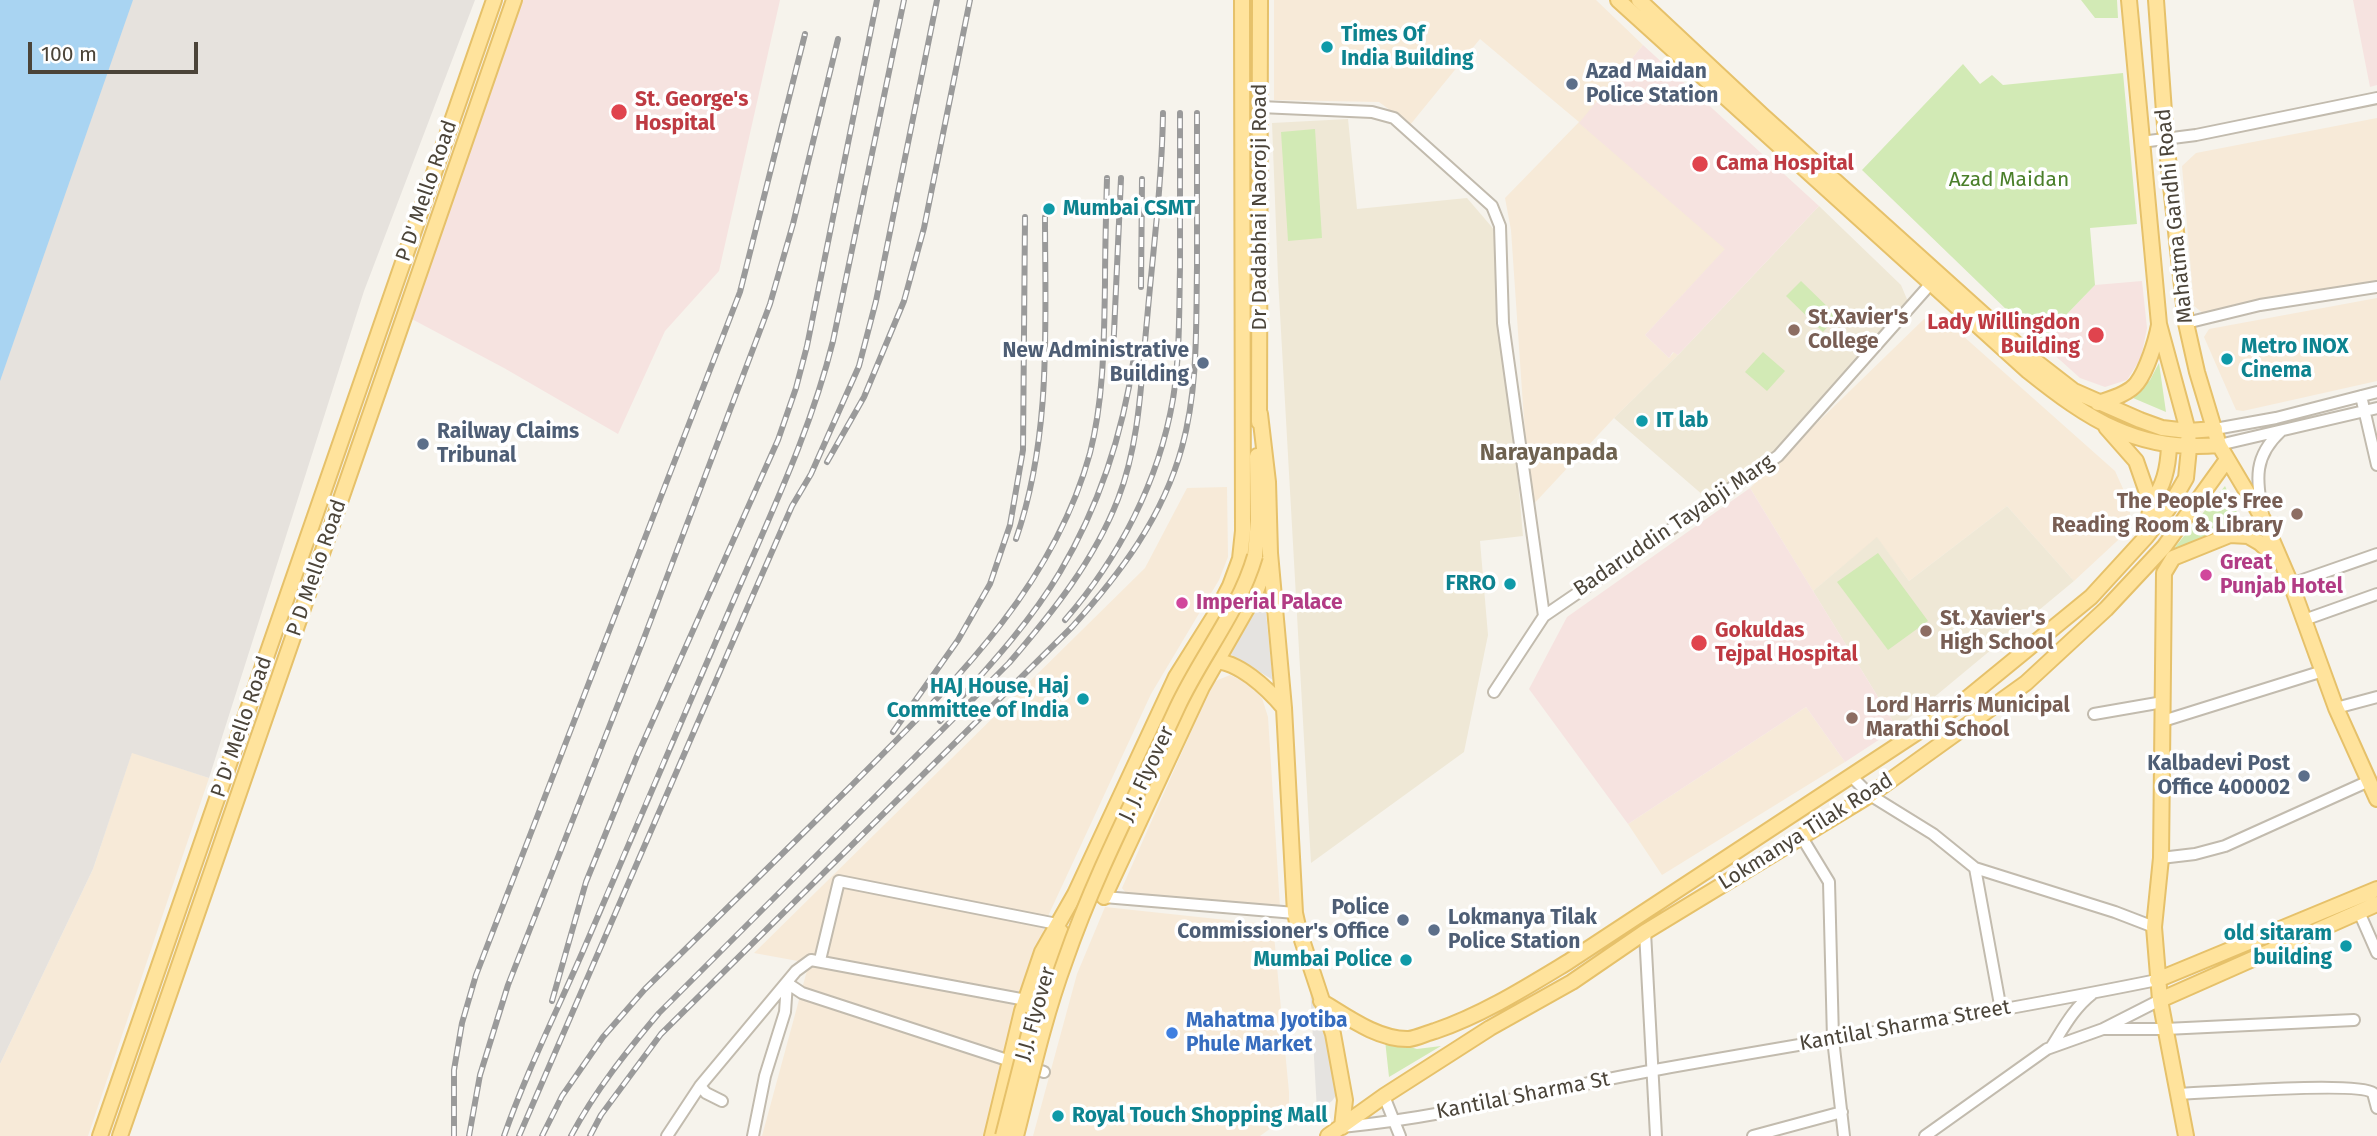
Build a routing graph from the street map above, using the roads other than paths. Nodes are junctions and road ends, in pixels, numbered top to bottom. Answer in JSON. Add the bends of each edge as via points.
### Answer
{"nodes":[{"id":1,"x":494,"y":0,"type":"edge"},
{"id":2,"x":514,"y":0,"type":"edge"},
{"id":3,"x":1242,"y":0,"type":"edge"},
{"id":4,"x":1261,"y":0,"type":"edge"},
{"id":5,"x":1618,"y":0,"type":"edge"},
{"id":6,"x":1639,"y":0,"type":"edge"},
{"id":7,"x":2129,"y":0,"type":"edge"},
{"id":8,"x":2156,"y":0,"type":"edge"},
{"id":9,"x":2377,"y":98,"type":"edge"},
{"id":10,"x":1260,"y":107,"type":"junction"},
{"id":11,"x":2166,"y":140,"type":"junction"},
{"id":12,"x":2140,"y":142,"type":"junction"},
{"id":13,"x":1935,"y":279,"type":"junction"},
{"id":14,"x":2377,"y":287,"type":"edge"},
{"id":15,"x":2186,"y":323,"type":"junction"},
{"id":16,"x":2160,"y":324,"type":"junction"},
{"id":17,"x":2377,"y":392,"type":"edge"},
{"id":18,"x":2361,"y":396,"type":"junction"},
{"id":19,"x":2098,"y":403,"type":"junction"},
{"id":20,"x":2377,"y":408,"type":"edge"},
{"id":21,"x":2364,"y":411,"type":"junction"},
{"id":22,"x":1259,"y":414,"type":"junction"},
{"id":23,"x":2104,"y":425,"type":"junction"},
{"id":24,"x":2215,"y":429,"type":"junction"},
{"id":25,"x":2283,"y":429,"type":"junction"},
{"id":26,"x":2188,"y":431,"type":"junction"},
{"id":27,"x":2169,"y":446,"type":"junction"},
{"id":28,"x":2218,"y":446,"type":"junction"},
{"id":29,"x":2189,"y":448,"type":"junction"},
{"id":30,"x":2227,"y":461,"type":"junction"},
{"id":31,"x":333,"y":463,"type":"junction"},
{"id":32,"x":2377,"y":465,"type":"edge"},
{"id":33,"x":351,"y":471,"type":"junction"},
{"id":34,"x":2151,"y":504,"type":"junction"},
{"id":35,"x":2263,"y":519,"type":"junction"},
{"id":36,"x":2146,"y":537,"type":"junction"},
{"id":37,"x":1270,"y":554,"type":"junction"},
{"id":38,"x":2377,"y":554,"type":"edge"},
{"id":39,"x":2150,"y":562,"type":"junction"},
{"id":40,"x":2283,"y":563,"type":"junction"},
{"id":41,"x":2291,"y":584,"type":"junction"},
{"id":42,"x":2377,"y":594,"type":"edge"},
{"id":43,"x":2164,"y":605,"type":"junction"},
{"id":44,"x":1544,"y":616,"type":"junction"},
{"id":45,"x":2304,"y":620,"type":"junction"},
{"id":46,"x":1217,"y":660,"type":"junction"},
{"id":47,"x":2323,"y":671,"type":"junction"},
{"id":48,"x":1176,"y":677,"type":"junction"},
{"id":49,"x":1494,"y":692,"type":"dead end"},
{"id":50,"x":2377,"y":696,"type":"edge"},
{"id":51,"x":2163,"y":702,"type":"junction"},
{"id":52,"x":1284,"y":708,"type":"junction"},
{"id":53,"x":2336,"y":708,"type":"junction"},
{"id":54,"x":2094,"y":714,"type":"dead end"},
{"id":55,"x":2163,"y":722,"type":"junction"},
{"id":56,"x":1851,"y":776,"type":"junction"},
{"id":57,"x":2369,"y":781,"type":"junction"},
{"id":58,"x":1870,"y":795,"type":"junction"},
{"id":59,"x":2377,"y":799,"type":"edge"},
{"id":60,"x":1801,"y":836,"type":"junction"},
{"id":61,"x":2161,"y":858,"type":"junction"},
{"id":62,"x":1975,"y":868,"type":"junction"},
{"id":63,"x":2377,"y":889,"type":"edge"},
{"id":64,"x":1104,"y":897,"type":"joint"},
{"id":65,"x":2377,"y":904,"type":"edge"},
{"id":66,"x":2359,"y":912,"type":"junction"},
{"id":67,"x":1295,"y":913,"type":"junction"},
{"id":68,"x":1062,"y":921,"type":"junction"},
{"id":69,"x":2154,"y":927,"type":"junction"},
{"id":70,"x":1645,"y":932,"type":"junction"},
{"id":71,"x":2377,"y":953,"type":"edge"},
{"id":72,"x":820,"y":960,"type":"junction"},
{"id":73,"x":2157,"y":980,"type":"junction"},
{"id":74,"x":787,"y":983,"type":"junction"},
{"id":75,"x":2093,"y":993,"type":"junction"},
{"id":76,"x":1026,"y":1000,"type":"junction"},
{"id":77,"x":2160,"y":1000,"type":"junction"},
{"id":78,"x":1321,"y":1001,"type":"junction"},
{"id":79,"x":2001,"y":1010,"type":"junction"},
{"id":80,"x":2354,"y":1020,"type":"dead end"},
{"id":81,"x":2103,"y":1029,"type":"junction"},
{"id":82,"x":2165,"y":1029,"type":"junction"},
{"id":83,"x":1833,"y":1039,"type":"junction"},
{"id":84,"x":2052,"y":1046,"type":"junction"},
{"id":85,"x":1010,"y":1062,"type":"junction"},
{"id":86,"x":1653,"y":1071,"type":"junction"},
{"id":87,"x":1044,"y":1072,"type":"dead end"},
{"id":88,"x":700,"y":1086,"type":"junction"},
{"id":89,"x":2177,"y":1094,"type":"junction"},
{"id":90,"x":1384,"y":1096,"type":"junction"},
{"id":91,"x":722,"y":1101,"type":"dead end"},
{"id":92,"x":2377,"y":1108,"type":"edge"},
{"id":93,"x":1842,"y":1112,"type":"junction"},
{"id":94,"x":1393,"y":1122,"type":"junction"},
{"id":95,"x":1342,"y":1127,"type":"junction"},
{"id":96,"x":100,"y":1136,"type":"edge"},
{"id":97,"x":120,"y":1136,"type":"edge"},
{"id":98,"x":667,"y":1136,"type":"edge"},
{"id":99,"x":753,"y":1136,"type":"edge"},
{"id":100,"x":992,"y":1136,"type":"edge"},
{"id":101,"x":1003,"y":1136,"type":"edge"},
{"id":102,"x":1016,"y":1136,"type":"edge"},
{"id":103,"x":1328,"y":1136,"type":"edge"},
{"id":104,"x":1399,"y":1136,"type":"edge"},
{"id":105,"x":1656,"y":1136,"type":"edge"},
{"id":106,"x":1753,"y":1136,"type":"edge"},
{"id":107,"x":1844,"y":1136,"type":"edge"},
{"id":108,"x":1925,"y":1136,"type":"edge"},
{"id":109,"x":2186,"y":1136,"type":"edge"}],
"edges":[{"from":1,"to":31,"type":"main road","name":"P D' Mello Road"},
{"from":2,"to":33,"type":"main road","name":"P D Mello Road"},
{"from":3,"to":48,"type":"main road","name":"Dr Dadabhai Naoroji Road","via":[[1243,531],[1240,559],[1220,605]]},
{"from":4,"to":10,"type":"main road","name":"Dr Dadabhai Naoroji Road"},
{"from":5,"to":13,"type":"main road"},
{"from":6,"to":13,"type":"main road"},
{"from":7,"to":12,"type":"main road","name":"Lokmanya Tilak Road"},
{"from":8,"to":11,"type":"main road","name":"Mahatma Gandhi Road"},
{"from":9,"to":11,"type":"street"},
{"from":10,"to":22,"type":"main road","name":"Dr Dadabhai Naoroji Road"},
{"from":10,"to":44,"type":"street","via":[[1372,112],[1394,118],[1492,206],[1500,226],[1503,323]]},
{"from":11,"to":12,"type":"street"},
{"from":11,"to":15,"type":"main road","name":"Mahatma Gandhi Road"},
{"from":12,"to":16,"type":"main road","name":"Lokmanya Tilak Road"},
{"from":13,"to":19,"type":"main road","via":[[2074,391]]},
{"from":13,"to":23,"type":"main road","via":[[2028,371]]},
{"from":13,"to":44,"type":"street","name":"Badaruddin Tayabji Marg","via":[[1778,456]]},
{"from":14,"to":15,"type":"street","via":[[2260,305]]},
{"from":15,"to":24,"type":"main road","name":"Mahatma Gandhi Road"},
{"from":16,"to":19,"type":"main road","via":[[2137,384]]},
{"from":16,"to":26,"type":"main road","name":"Lokmanya Tilak Road"},
{"from":17,"to":18,"type":"street"},
{"from":18,"to":21,"type":"street"},
{"from":18,"to":24,"type":"street"},
{"from":19,"to":26,"type":"main road","via":[[2162,428]]},
{"from":20,"to":21,"type":"street"},
{"from":21,"to":25,"type":"street"},
{"from":21,"to":32,"type":"street"},
{"from":22,"to":37,"type":"main road","via":[[1268,482]]},
{"from":22,"to":102,"type":"main road","name":"J. J. Flyover","bridge":true,"via":[[1255,556],[1242,591],[1190,681],[1089,900],[1046,1017]]},
{"from":23,"to":27,"type":"main road"},
{"from":23,"to":34,"type":"main road","via":[[2136,461]]},
{"from":24,"to":26,"type":"main road"},
{"from":24,"to":28,"type":"main road","name":"Mahatma Gandhi Road"},
{"from":25,"to":28,"type":"street"},
{"from":25,"to":35,"type":"street","via":[[2268,443],[2260,462]]},
{"from":26,"to":29,"type":"main road","name":"Lokmanya Tilak Road"},
{"from":27,"to":29,"type":"main road"},
{"from":27,"to":34,"type":"main road","via":[[2168,469]]},
{"from":28,"to":29,"type":"main road"},
{"from":28,"to":30,"type":"main road"},
{"from":29,"to":36,"type":"main road","name":"Lokmanya Tilak Road","via":[[2186,478]]},
{"from":30,"to":35,"type":"main road"},
{"from":30,"to":39,"type":"main road","name":"Lokmanya Tilak Road"},
{"from":31,"to":33,"type":"main road"},
{"from":31,"to":96,"type":"main road","name":"P D' Mello Road"},
{"from":33,"to":97,"type":"main road","name":"P D Mello Road"},
{"from":34,"to":36,"type":"main road"},
{"from":35,"to":40,"type":"main road"},
{"from":36,"to":39,"type":"main road"},
{"from":36,"to":56,"type":"main road","name":"Lokmanya Tilak Road","via":[[2091,597],[1959,705]]},
{"from":37,"to":46,"type":"main road","via":[[1254,596]]},
{"from":37,"to":52,"type":"main road"},
{"from":38,"to":41,"type":"street"},
{"from":39,"to":43,"type":"main road"},
{"from":39,"to":58,"type":"main road","name":"Lokmanya Tilak Road","via":[[2026,683]]},
{"from":40,"to":41,"type":"main road"},
{"from":40,"to":43,"type":"main road","via":[[2248,536],[2230,535],[2173,558],[2164,573]]},
{"from":41,"to":45,"type":"main road"},
{"from":42,"to":45,"type":"street"},
{"from":43,"to":51,"type":"main road"},
{"from":44,"to":49,"type":"street"},
{"from":45,"to":47,"type":"main road"},
{"from":46,"to":48,"type":"main road","via":[[1197,661]]},
{"from":46,"to":52,"type":"main road","via":[[1250,675]]},
{"from":46,"to":64,"type":"main road"},
{"from":47,"to":53,"type":"main road"},
{"from":47,"to":55,"type":"street"},
{"from":48,"to":68,"type":"main road","name":"Dr Dadabhai Naoroji Road"},
{"from":50,"to":53,"type":"street"},
{"from":51,"to":54,"type":"street"},
{"from":51,"to":55,"type":"main road"},
{"from":52,"to":67,"type":"main road"},
{"from":53,"to":57,"type":"main road"},
{"from":55,"to":61,"type":"main road"},
{"from":56,"to":58,"type":"street"},
{"from":56,"to":78,"type":"main road","name":"Lokmanya Tilak Road","via":[[1568,962],[1456,1024],[1409,1039],[1389,1036]]},
{"from":57,"to":59,"type":"main road"},
{"from":57,"to":61,"type":"street","via":[[2225,846]]},
{"from":58,"to":60,"type":"main road","name":"Lokmanya Tilak Road"},
{"from":58,"to":62,"type":"street","via":[[1933,834]]},
{"from":60,"to":70,"type":"main road","name":"Lokmanya Tilak Road"},
{"from":60,"to":83,"type":"street","via":[[1829,882]]},
{"from":61,"to":69,"type":"main road"},
{"from":62,"to":69,"type":"street"},
{"from":62,"to":79,"type":"street"},
{"from":63,"to":73,"type":"main road"},
{"from":64,"to":67,"type":"street"},
{"from":65,"to":66,"type":"main road"},
{"from":66,"to":71,"type":"street"},
{"from":66,"to":77,"type":"main road"},
{"from":67,"to":78,"type":"main road"},
{"from":68,"to":72,"type":"street","via":[[839,881]]},
{"from":68,"to":76,"type":"main road","via":[[1042,952]]},
{"from":68,"to":101,"type":"main road","name":"J.J. Flyover","bridge":true},
{"from":69,"to":73,"type":"main road"},
{"from":70,"to":86,"type":"street"},
{"from":70,"to":90,"type":"main road","name":"Lokmanya Tilak Road"},
{"from":72,"to":74,"type":"street","via":[[806,962]]},
{"from":72,"to":76,"type":"street"},
{"from":73,"to":75,"type":"street","name":"Kantilal Sharma Street"},
{"from":73,"to":77,"type":"main road"},
{"from":74,"to":85,"type":"street","via":[[802,993]]},
{"from":74,"to":88,"type":"street"},
{"from":74,"to":99,"type":"street","via":[[785,1012]]},
{"from":75,"to":79,"type":"street","name":"Kantilal Sharma Street"},
{"from":75,"to":84,"type":"street","via":[[2069,1017]]},
{"from":76,"to":85,"type":"main road"},
{"from":77,"to":81,"type":"street"},
{"from":77,"to":82,"type":"main road"},
{"from":78,"to":95,"type":"main road","via":[[1333,1034],[1345,1100]]},
{"from":79,"to":83,"type":"street","name":"Kantilal Sharma Street"},
{"from":80,"to":82,"type":"street"},
{"from":81,"to":82,"type":"street"},
{"from":81,"to":84,"type":"street"},
{"from":82,"to":89,"type":"main road"},
{"from":83,"to":86,"type":"street","name":"Kantilal Sharma Street"},
{"from":83,"to":93,"type":"street"},
{"from":84,"to":108,"type":"street"},
{"from":85,"to":87,"type":"street"},
{"from":85,"to":100,"type":"main road"},
{"from":86,"to":94,"type":"street","name":"Kantilal Sharma St"},
{"from":86,"to":105,"type":"street"},
{"from":88,"to":91,"type":"street"},
{"from":88,"to":98,"type":"street"},
{"from":89,"to":92,"type":"street","via":[[2365,1089],[2373,1093]]},
{"from":89,"to":109,"type":"main road"},
{"from":90,"to":94,"type":"street"},
{"from":90,"to":95,"type":"main road","name":"Lokmanya Tilak Road"},
{"from":93,"to":106,"type":"street"},
{"from":93,"to":107,"type":"street"},
{"from":94,"to":95,"type":"street","name":"Kantilal Sharma St"},
{"from":94,"to":104,"type":"street"},
{"from":95,"to":103,"type":"main road","name":"Lokmanya Tilak Road"}]}
